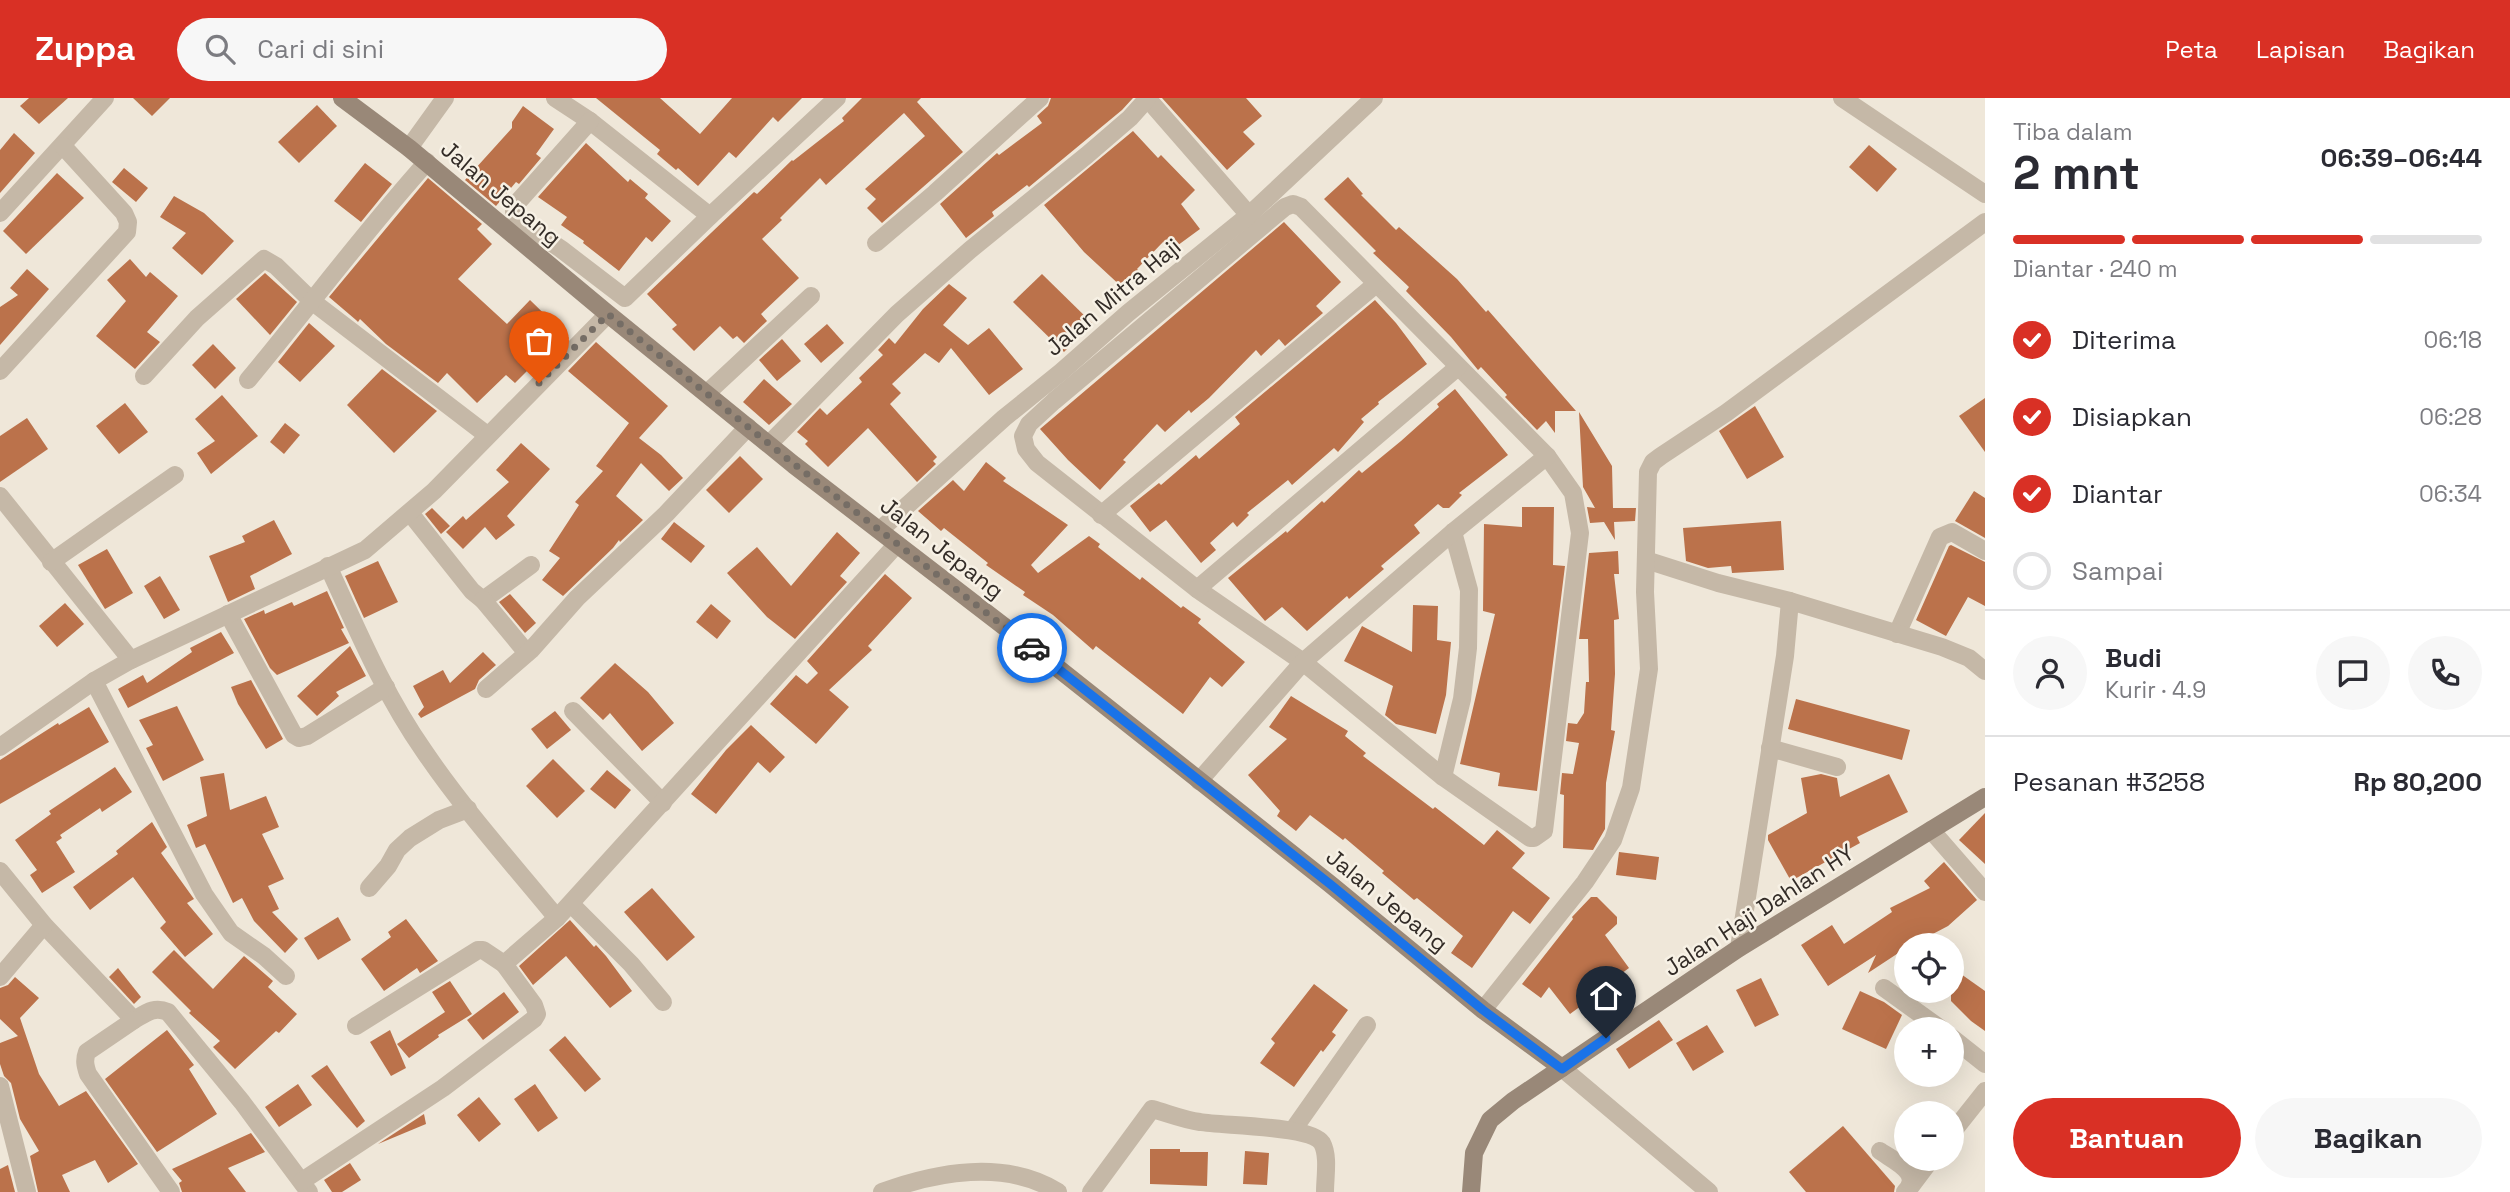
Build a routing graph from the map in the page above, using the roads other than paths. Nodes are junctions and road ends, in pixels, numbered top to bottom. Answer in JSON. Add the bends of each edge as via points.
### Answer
{"nodes":[{"id":1,"x":106,"y":98,"type":"edge"},
{"id":2,"x":342,"y":98,"type":"edge"},
{"id":3,"x":445,"y":98,"type":"edge"},
{"id":4,"x":555,"y":98,"type":"edge"},
{"id":5,"x":837,"y":98,"type":"edge"},
{"id":6,"x":1040,"y":98,"type":"edge"},
{"id":7,"x":1374,"y":98,"type":"edge"},
{"id":8,"x":1842,"y":98,"type":"edge"},
{"id":9,"x":1147,"y":99,"type":"edge"},
{"id":10,"x":590,"y":121,"type":"junction"},
{"id":11,"x":63,"y":146,"type":"junction"},
{"id":12,"x":409,"y":148,"type":"junction"},
{"id":13,"x":427,"y":162,"type":"junction"},
{"id":14,"x":1985,"y":194,"type":"edge"},
{"id":15,"x":0,"y":213,"type":"edge"},
{"id":16,"x":1249,"y":215,"type":"junction"},
{"id":17,"x":710,"y":216,"type":"junction"},
{"id":18,"x":1985,"y":222,"type":"edge"},
{"id":19,"x":876,"y":243,"type":"dead end"},
{"id":20,"x":1376,"y":284,"type":"junction"},
{"id":21,"x":811,"y":296,"type":"dead end"},
{"id":22,"x":313,"y":302,"type":"junction"},
{"id":23,"x":608,"y":314,"type":"junction"},
{"id":24,"x":1458,"y":367,"type":"junction"},
{"id":25,"x":0,"y":370,"type":"edge"},
{"id":26,"x":144,"y":376,"type":"dead end"},
{"id":27,"x":248,"y":380,"type":"dead end"},
{"id":28,"x":707,"y":393,"type":"junction"},
{"id":29,"x":748,"y":427,"type":"junction"},
{"id":30,"x":487,"y":435,"type":"junction"},
{"id":31,"x":769,"y":444,"type":"junction"},
{"id":32,"x":1547,"y":456,"type":"junction"},
{"id":33,"x":175,"y":475,"type":"dead end"},
{"id":34,"x":0,"y":496,"type":"edge"},
{"id":35,"x":410,"y":513,"type":"junction"},
{"id":36,"x":1101,"y":515,"type":"junction"},
{"id":37,"x":880,"y":530,"type":"junction"},
{"id":38,"x":1453,"y":532,"type":"junction"},
{"id":39,"x":897,"y":544,"type":"junction"},
{"id":40,"x":1985,"y":551,"type":"edge"},
{"id":41,"x":1646,"y":560,"type":"junction"},
{"id":42,"x":51,"y":562,"type":"junction"},
{"id":43,"x":531,"y":565,"type":"dead end"},
{"id":44,"x":328,"y":566,"type":"junction"},
{"id":45,"x":1197,"y":589,"type":"junction"},
{"id":46,"x":483,"y":600,"type":"junction"},
{"id":47,"x":1790,"y":601,"type":"junction"},
{"id":48,"x":229,"y":614,"type":"junction"},
{"id":49,"x":1897,"y":634,"type":"junction"},
{"id":50,"x":527,"y":653,"type":"junction"},
{"id":51,"x":131,"y":660,"type":"junction"},
{"id":52,"x":1303,"y":662,"type":"junction"},
{"id":53,"x":1985,"y":671,"type":"edge"},
{"id":54,"x":94,"y":681,"type":"junction"},
{"id":55,"x":386,"y":687,"type":"junction"},
{"id":56,"x":486,"y":689,"type":"dead end"},
{"id":57,"x":573,"y":711,"type":"dead end"},
{"id":58,"x":0,"y":747,"type":"edge"},
{"id":59,"x":1770,"y":748,"type":"junction"},
{"id":60,"x":1837,"y":767,"type":"dead end"},
{"id":61,"x":1443,"y":777,"type":"junction"},
{"id":62,"x":1199,"y":781,"type":"junction"},
{"id":63,"x":1985,"y":797,"type":"edge"},
{"id":64,"x":663,"y":803,"type":"junction"},
{"id":65,"x":468,"y":809,"type":"junction"},
{"id":66,"x":1931,"y":830,"type":"junction"},
{"id":67,"x":0,"y":871,"type":"edge"},
{"id":68,"x":369,"y":888,"type":"dead end"},
{"id":69,"x":1985,"y":892,"type":"edge"},
{"id":70,"x":571,"y":904,"type":"junction"},
{"id":71,"x":557,"y":918,"type":"junction"},
{"id":72,"x":44,"y":925,"type":"junction"},
{"id":73,"x":1739,"y":948,"type":"junction"},
{"id":74,"x":504,"y":964,"type":"junction"},
{"id":75,"x":286,"y":975,"type":"dead end"},
{"id":76,"x":0,"y":977,"type":"edge"},
{"id":77,"x":1884,"y":988,"type":"dead end"},
{"id":78,"x":663,"y":1002,"type":"dead end"},
{"id":79,"x":1483,"y":1010,"type":"junction"},
{"id":80,"x":1924,"y":1017,"type":"edge"},
{"id":81,"x":134,"y":1020,"type":"junction"},
{"id":82,"x":1367,"y":1025,"type":"dead end"},
{"id":83,"x":356,"y":1026,"type":"dead end"},
{"id":84,"x":1964,"y":1047,"type":"edge"},
{"id":85,"x":1985,"y":1064,"type":"edge"},
{"id":86,"x":1562,"y":1069,"type":"junction"},
{"id":87,"x":0,"y":1086,"type":"edge"},
{"id":88,"x":1985,"y":1091,"type":"edge"},
{"id":89,"x":1964,"y":1118,"type":"edge"},
{"id":90,"x":1293,"y":1130,"type":"junction"},
{"id":91,"x":1880,"y":1151,"type":"dead end"},
{"id":92,"x":1922,"y":1171,"type":"edge"},
{"id":93,"x":305,"y":1186,"type":"edge"},
{"id":94,"x":1908,"y":1189,"type":"edge"},
{"id":95,"x":27,"y":1192,"type":"edge"},
{"id":96,"x":171,"y":1192,"type":"edge"},
{"id":97,"x":881,"y":1192,"type":"edge"},
{"id":98,"x":1058,"y":1192,"type":"edge"},
{"id":99,"x":1091,"y":1192,"type":"edge"},
{"id":100,"x":1325,"y":1192,"type":"edge"},
{"id":101,"x":1471,"y":1192,"type":"edge"},
{"id":102,"x":1709,"y":1192,"type":"edge"}],
"edges":[{"from":1,"to":11,"type":"street"},
{"from":2,"to":12,"type":"street","name":"Jalan Jepang"},
{"from":3,"to":12,"type":"street"},
{"from":4,"to":10,"type":"street"},
{"from":5,"to":17,"type":"street"},
{"from":6,"to":19,"type":"street"},
{"from":7,"to":16,"type":"street","name":"Jalan Mitra Haji"},
{"from":8,"to":14,"type":"street"},
{"from":9,"to":16,"type":"street"},
{"from":9,"to":31,"type":"street","via":[[897,314]]},
{"from":10,"to":17,"type":"street"},
{"from":10,"to":17,"type":"street","via":[[517,203],[516,219],[625,298]]},
{"from":11,"to":15,"type":"street"},
{"from":11,"to":25,"type":"street","via":[[124,213],[127,232]]},
{"from":12,"to":13,"type":"street","name":"Jalan Jepang"},
{"from":13,"to":22,"type":"street","via":[[376,219]]},
{"from":13,"to":23,"type":"street","name":"Jalan Jepang"},
{"from":16,"to":37,"type":"street","name":"Jalan Mitra Haji","via":[[1004,418]]},
{"from":18,"to":41,"type":"street","via":[[1653,463],[1648,472]]},
{"from":20,"to":24,"type":"street"},
{"from":20,"to":36,"type":"street"},
{"from":20,"to":36,"type":"street","via":[[1293,204],[1138,330],[1029,424],[1023,436],[1026,450],[1037,463]]},
{"from":21,"to":28,"type":"street"},
{"from":22,"to":26,"type":"street","via":[[264,259],[197,318]]},
{"from":22,"to":27,"type":"street"},
{"from":22,"to":30,"type":"street"},
{"from":23,"to":28,"type":"street","name":"Jalan Jepang"},
{"from":23,"to":30,"type":"street"},
{"from":24,"to":32,"type":"street"},
{"from":24,"to":45,"type":"street"},
{"from":28,"to":29,"type":"street","name":"Jalan Jepang"},
{"from":29,"to":31,"type":"street","name":"Jalan Jepang"},
{"from":29,"to":50,"type":"street"},
{"from":30,"to":35,"type":"street"},
{"from":31,"to":37,"type":"street","name":"Jalan Jepang"},
{"from":32,"to":38,"type":"street"},
{"from":32,"to":61,"type":"street","via":[[1573,494],[1580,533],[1544,831],[1530,838]]},
{"from":33,"to":42,"type":"street"},
{"from":34,"to":42,"type":"street"},
{"from":35,"to":44,"type":"street","via":[[365,550]]},
{"from":35,"to":46,"type":"street"},
{"from":36,"to":45,"type":"street"},
{"from":37,"to":39,"type":"street","name":"Jalan Jepang"},
{"from":38,"to":52,"type":"street"},
{"from":38,"to":61,"type":"street","via":[[1469,590],[1468,648],[1462,699]]},
{"from":39,"to":62,"type":"street","name":"Jalan Jepang"},
{"from":39,"to":64,"type":"street"},
{"from":40,"to":49,"type":"street","via":[[1952,532],[1940,537]]},
{"from":41,"to":47,"type":"street"},
{"from":41,"to":79,"type":"street","via":[[1648,669],[1631,788],[1613,840],[1586,882]]},
{"from":42,"to":51,"type":"street"},
{"from":43,"to":46,"type":"street"},
{"from":44,"to":48,"type":"street"},
{"from":44,"to":55,"type":"street"},
{"from":45,"to":52,"type":"street"},
{"from":46,"to":50,"type":"street"},
{"from":47,"to":49,"type":"street"},
{"from":47,"to":59,"type":"street"},
{"from":48,"to":51,"type":"street"},
{"from":48,"to":55,"type":"street","via":[[299,738]]},
{"from":49,"to":53,"type":"street","via":[[1960,654]]},
{"from":50,"to":56,"type":"street"},
{"from":51,"to":54,"type":"street"},
{"from":52,"to":61,"type":"street"},
{"from":52,"to":62,"type":"street"},
{"from":54,"to":58,"type":"street"},
{"from":54,"to":75,"type":"street","via":[[204,894],[231,933]]},
{"from":55,"to":65,"type":"street","via":[[423,750]]},
{"from":57,"to":64,"type":"street"},
{"from":59,"to":60,"type":"street"},
{"from":59,"to":73,"type":"street"},
{"from":62,"to":79,"type":"street","name":"Jalan Jepang"},
{"from":63,"to":66,"type":"street","name":"Jalan Haji Dahlan HY"},
{"from":64,"to":70,"type":"street"},
{"from":65,"to":68,"type":"street","via":[[410,838]]},
{"from":65,"to":71,"type":"street"},
{"from":66,"to":69,"type":"street"},
{"from":66,"to":73,"type":"street","name":"Jalan Haji Dahlan HY"},
{"from":67,"to":72,"type":"street"},
{"from":70,"to":71,"type":"street"},
{"from":70,"to":78,"type":"street"},
{"from":71,"to":74,"type":"street"},
{"from":72,"to":76,"type":"street"},
{"from":72,"to":81,"type":"street"},
{"from":73,"to":86,"type":"street","name":"Jalan Haji Dahlan HY"},
{"from":74,"to":83,"type":"street","via":[[478,950]]},
{"from":74,"to":93,"type":"street","via":[[534,1005],[534,1019]]},
{"from":77,"to":80,"type":"street"},
{"from":79,"to":86,"type":"street","name":"Jalan Jepang"},
{"from":81,"to":93,"type":"street","via":[[159,1008],[168,1012]]},
{"from":81,"to":96,"type":"street","via":[[87,1052],[85,1066]]},
{"from":82,"to":90,"type":"street"},
{"from":84,"to":85,"type":"street"},
{"from":86,"to":101,"type":"street","name":"Jalan Haji Dahlan HY","via":[[1490,1120],[1474,1153]]},
{"from":86,"to":102,"type":"street","name":"Jalan Jepang"},
{"from":87,"to":95,"type":"street"},
{"from":88,"to":89,"type":"street"},
{"from":90,"to":99,"type":"street","via":[[1197,1122],[1152,1108]]},
{"from":90,"to":100,"type":"street","via":[[1321,1142]]},
{"from":91,"to":94,"type":"street","via":[[1908,1170]]},
{"from":92,"to":94,"type":"street"},
{"from":97,"to":98,"type":"street","via":[[950,1173],[979,1172],[1008,1174]]}]}
